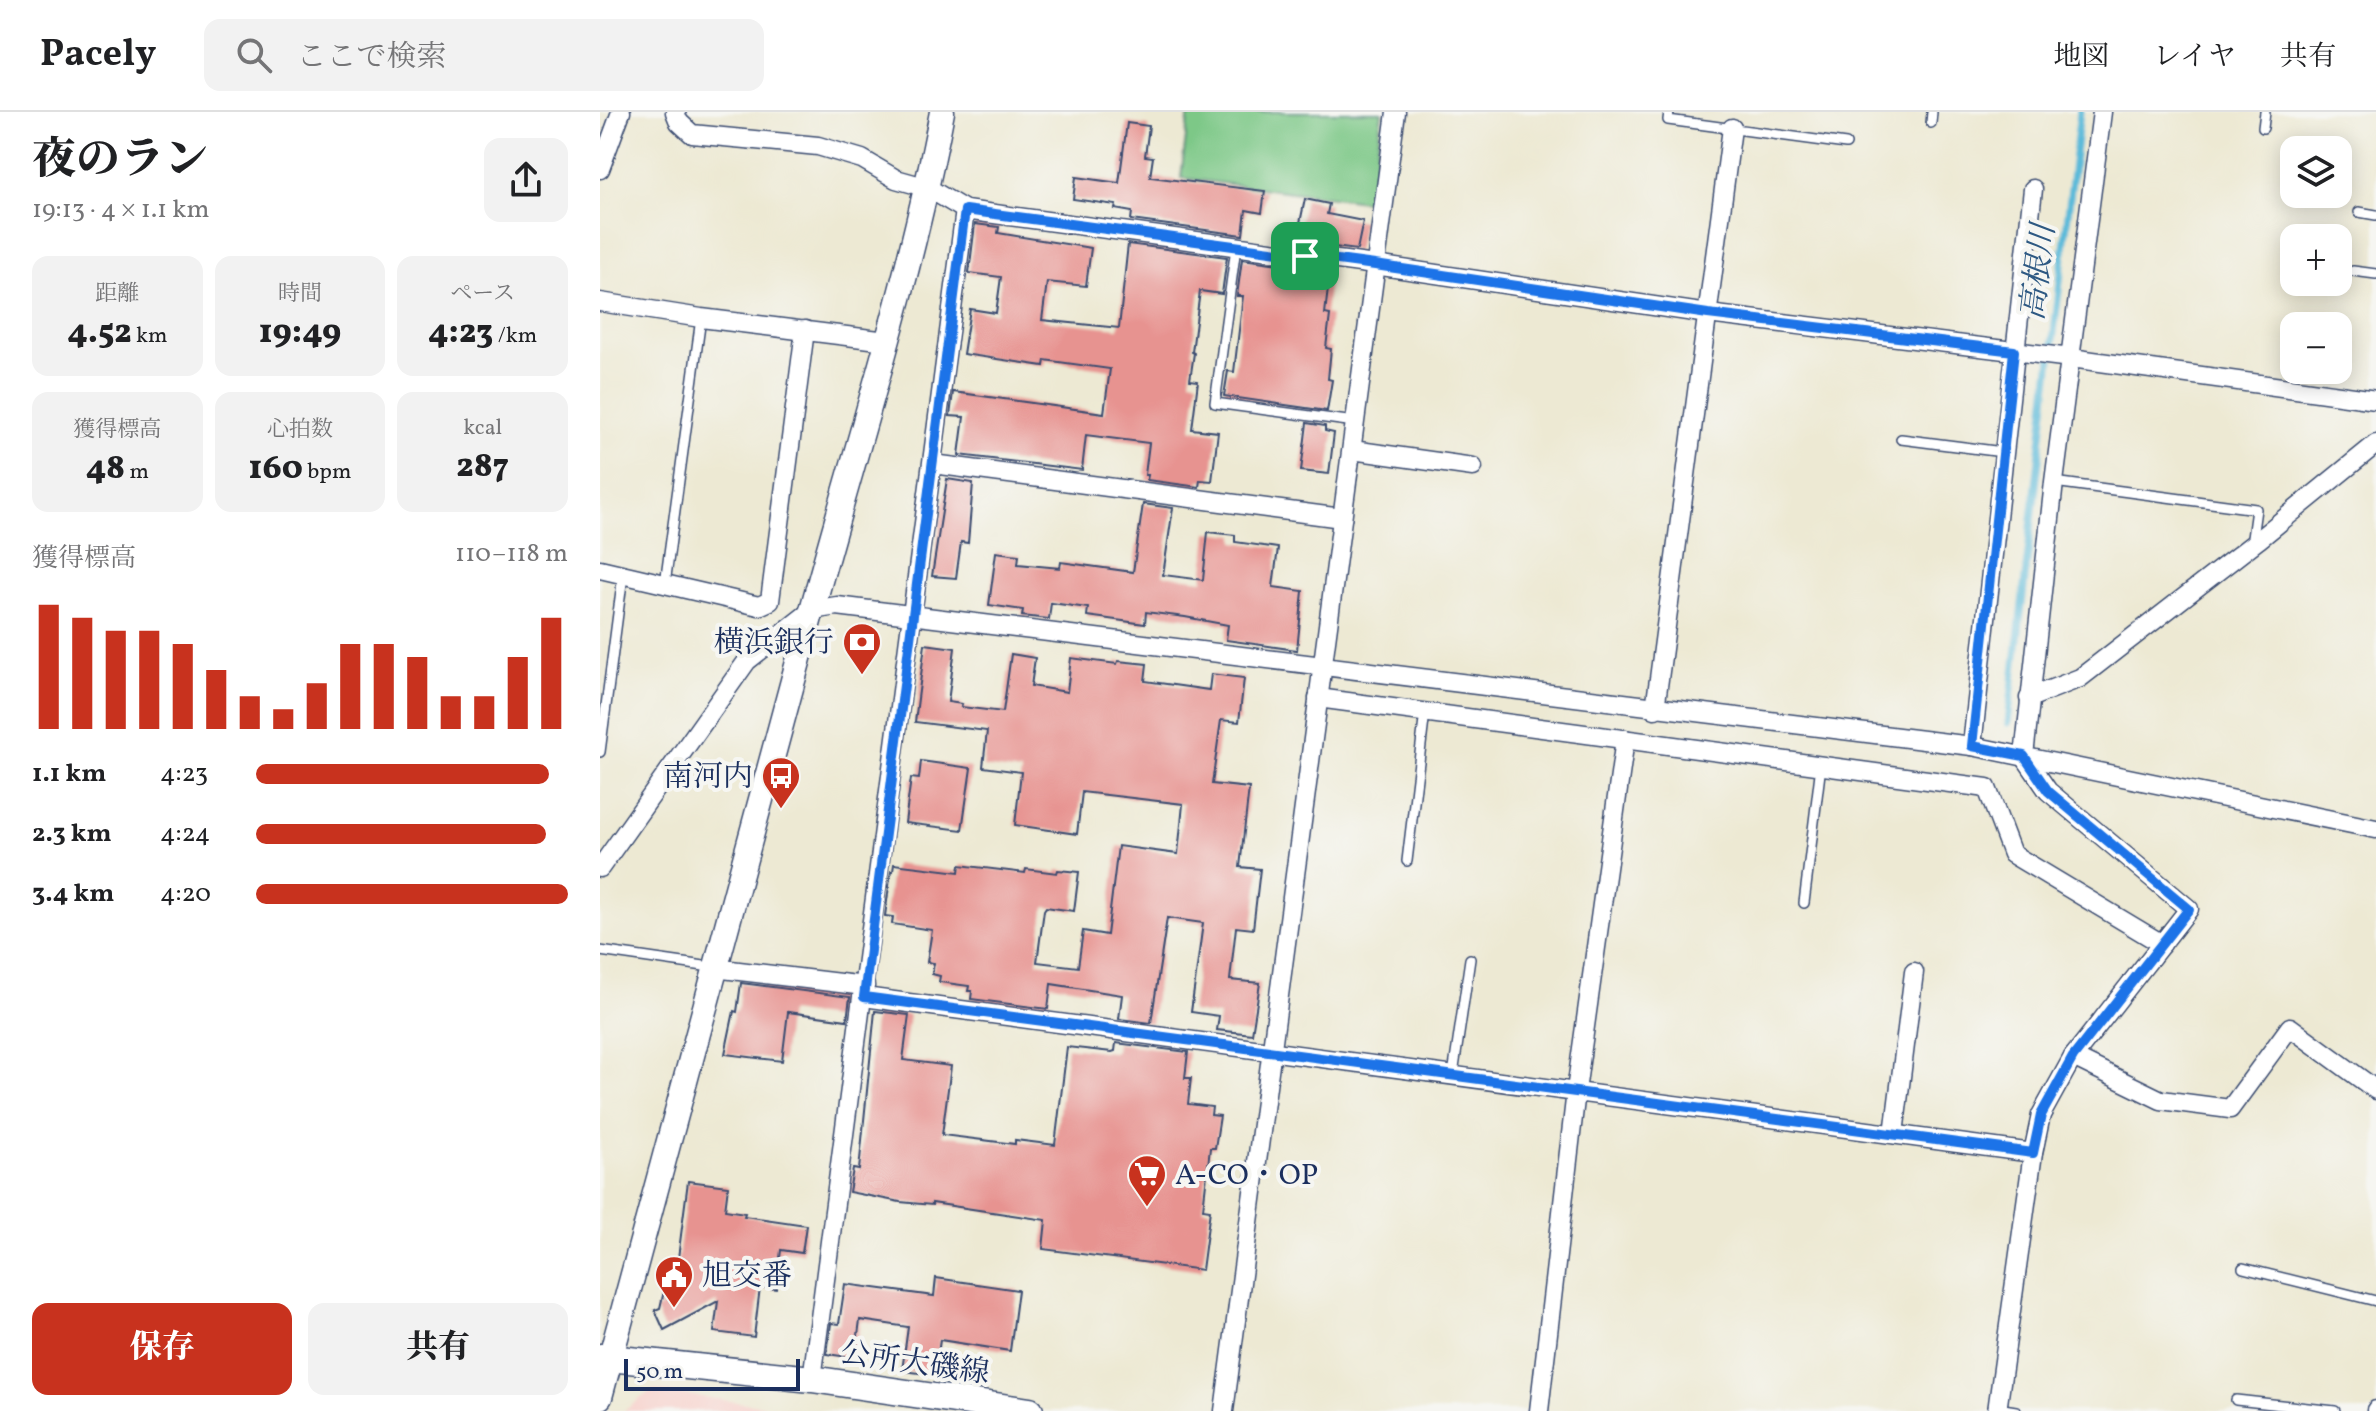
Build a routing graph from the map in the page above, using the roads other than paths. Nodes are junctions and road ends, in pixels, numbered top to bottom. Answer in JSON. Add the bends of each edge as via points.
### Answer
{"nodes":[{"id":1,"x":621,"y":112,"type":"edge"},
{"id":2,"x":675,"y":112,"type":"edge"},
{"id":3,"x":942,"y":112,"type":"edge"},
{"id":4,"x":1396,"y":112,"type":"edge"},
{"id":5,"x":1669,"y":112,"type":"edge"},
{"id":6,"x":1932,"y":112,"type":"edge"},
{"id":7,"x":2102,"y":112,"type":"edge"},
{"id":8,"x":2265,"y":112,"type":"edge"},
{"id":9,"x":1931,"y":123,"type":"dead end"},
{"id":10,"x":1732,"y":128,"type":"junction"},
{"id":11,"x":2263,"y":128,"type":"dead end"},
{"id":12,"x":1846,"y":144,"type":"dead end"},
{"id":13,"x":600,"y":169,"type":"edge"},
{"id":14,"x":928,"y":188,"type":"junction"},
{"id":15,"x":2033,"y":189,"type":"dead end"},
{"id":16,"x":965,"y":210,"type":"junction"},
{"id":17,"x":2359,"y":212,"type":"dead end"},
{"id":18,"x":2376,"y":215,"type":"edge"},
{"id":19,"x":1236,"y":247,"type":"junction"},
{"id":20,"x":1375,"y":265,"type":"junction"},
{"id":21,"x":2353,"y":271,"type":"dead end"},
{"id":22,"x":2376,"y":274,"type":"edge"},
{"id":23,"x":600,"y":302,"type":"edge"},
{"id":24,"x":1708,"y":314,"type":"junction"},
{"id":25,"x":701,"y":318,"type":"junction"},
{"id":26,"x":805,"y":330,"type":"junction"},
{"id":27,"x":887,"y":341,"type":"junction"},
{"id":28,"x":2014,"y":351,"type":"junction"},
{"id":29,"x":2071,"y":358,"type":"junction"},
{"id":30,"x":2376,"y":400,"type":"edge"},
{"id":31,"x":1355,"y":422,"type":"junction"},
{"id":32,"x":1901,"y":439,"type":"dead end"},
{"id":33,"x":2376,"y":444,"type":"edge"},
{"id":34,"x":1352,"y":450,"type":"junction"},
{"id":35,"x":2003,"y":452,"type":"junction"},
{"id":36,"x":933,"y":464,"type":"junction"},
{"id":37,"x":1473,"y":467,"type":"dead end"},
{"id":38,"x":2054,"y":482,"type":"junction"},
{"id":39,"x":1342,"y":518,"type":"junction"},
{"id":40,"x":2251,"y":546,"type":"junction"},
{"id":41,"x":600,"y":569,"type":"edge"},
{"id":42,"x":623,"y":575,"type":"junction"},
{"id":43,"x":665,"y":584,"type":"junction"},
{"id":44,"x":812,"y":610,"type":"junction"},
{"id":45,"x":912,"y":616,"type":"junction"},
{"id":46,"x":1321,"y":667,"type":"junction"},
{"id":47,"x":1318,"y":698,"type":"junction"},
{"id":48,"x":2029,"y":698,"type":"junction"},
{"id":49,"x":1655,"y":709,"type":"junction"},
{"id":50,"x":1425,"y":712,"type":"junction"},
{"id":51,"x":1625,"y":739,"type":"junction"},
{"id":52,"x":1972,"y":746,"type":"junction"},
{"id":53,"x":600,"y":752,"type":"edge"},
{"id":54,"x":2024,"y":756,"type":"junction"},
{"id":55,"x":1821,"y":765,"type":"junction"},
{"id":56,"x":2376,"y":829,"type":"edge"},
{"id":57,"x":606,"y":852,"type":"edge"},
{"id":58,"x":1407,"y":861,"type":"dead end"},
{"id":59,"x":600,"y":868,"type":"edge"},
{"id":60,"x":1804,"y":903,"type":"dead end"},
{"id":61,"x":2162,"y":944,"type":"junction"},
{"id":62,"x":600,"y":951,"type":"edge"},
{"id":63,"x":1470,"y":959,"type":"dead end"},
{"id":64,"x":714,"y":968,"type":"junction"},
{"id":65,"x":1914,"y":972,"type":"dead end"},
{"id":66,"x":865,"y":992,"type":"junction"},
{"id":67,"x":1271,"y":1050,"type":"junction"},
{"id":68,"x":2073,"y":1057,"type":"junction"},
{"id":69,"x":1453,"y":1075,"type":"junction"},
{"id":70,"x":2376,"y":1090,"type":"edge"},
{"id":71,"x":1576,"y":1091,"type":"junction"},
{"id":72,"x":1894,"y":1134,"type":"junction"},
{"id":73,"x":2033,"y":1153,"type":"junction"},
{"id":74,"x":2243,"y":1268,"type":"dead end"},
{"id":75,"x":2376,"y":1301,"type":"edge"},
{"id":76,"x":605,"y":1357,"type":"edge"},
{"id":77,"x":812,"y":1379,"type":"junction"},
{"id":78,"x":600,"y":1397,"type":"edge"},
{"id":79,"x":2236,"y":1400,"type":"dead end"},
{"id":80,"x":1018,"y":1410,"type":"edge"},
{"id":81,"x":1997,"y":1410,"type":"edge"},
{"id":82,"x":1224,"y":1411,"type":"edge"},
{"id":83,"x":1539,"y":1411,"type":"edge"},
{"id":84,"x":2016,"y":1411,"type":"edge"},
{"id":85,"x":2335,"y":1411,"type":"edge"}],
"edges":[{"from":1,"to":13,"type":"street"},
{"from":2,"to":14,"type":"street","via":[[692,134],[818,146]]},
{"from":3,"to":14,"type":"street"},
{"from":4,"to":20,"type":"street"},
{"from":5,"to":10,"type":"lane","via":[[1668,120]]},
{"from":6,"to":9,"type":"lane"},
{"from":7,"to":29,"type":"street"},
{"from":8,"to":11,"type":"lane"},
{"from":10,"to":12,"type":"lane"},
{"from":10,"to":24,"type":"street"},
{"from":14,"to":16,"type":"street"},
{"from":14,"to":27,"type":"street"},
{"from":15,"to":28,"type":"street"},
{"from":16,"to":19,"type":"street"},
{"from":16,"to":36,"type":"street"},
{"from":17,"to":18,"type":"lane"},
{"from":19,"to":20,"type":"street"},
{"from":19,"to":31,"type":"lane","via":[[1215,403]]},
{"from":20,"to":24,"type":"street"},
{"from":20,"to":31,"type":"street"},
{"from":21,"to":22,"type":"lane"},
{"from":23,"to":25,"type":"street"},
{"from":24,"to":28,"type":"street"},
{"from":24,"to":49,"type":"street"},
{"from":25,"to":26,"type":"street"},
{"from":25,"to":43,"type":"lane"},
{"from":26,"to":27,"type":"street"},
{"from":26,"to":43,"type":"street","via":[[770,601],[759,606]]},
{"from":27,"to":44,"type":"street"},
{"from":28,"to":29,"type":"street"},
{"from":28,"to":35,"type":"street"},
{"from":29,"to":30,"type":"street"},
{"from":29,"to":38,"type":"street"},
{"from":31,"to":34,"type":"street"},
{"from":32,"to":35,"type":"lane"},
{"from":33,"to":40,"type":"street"},
{"from":34,"to":37,"type":"street"},
{"from":34,"to":39,"type":"street"},
{"from":35,"to":52,"type":"street"},
{"from":36,"to":39,"type":"street"},
{"from":36,"to":45,"type":"street"},
{"from":38,"to":40,"type":"lane","via":[[2256,509]]},
{"from":38,"to":48,"type":"street"},
{"from":39,"to":46,"type":"street"},
{"from":40,"to":48,"type":"street","via":[[2080,678]]},
{"from":41,"to":42,"type":"street"},
{"from":42,"to":43,"type":"street"},
{"from":42,"to":53,"type":"lane"},
{"from":44,"to":45,"type":"street","via":[[837,606]]},
{"from":44,"to":57,"type":"street","via":[[747,661]]},
{"from":44,"to":64,"type":"street"},
{"from":45,"to":46,"type":"street"},
{"from":45,"to":66,"type":"street"},
{"from":46,"to":47,"type":"street"},
{"from":46,"to":49,"type":"street"},
{"from":47,"to":50,"type":"street"},
{"from":47,"to":67,"type":"street"},
{"from":48,"to":54,"type":"street"},
{"from":49,"to":52,"type":"street"},
{"from":50,"to":51,"type":"street"},
{"from":50,"to":58,"type":"lane"},
{"from":51,"to":55,"type":"street"},
{"from":51,"to":71,"type":"street"},
{"from":52,"to":54,"type":"street"},
{"from":54,"to":56,"type":"street"},
{"from":54,"to":61,"type":"street","via":[[2048,791],[2189,909]]},
{"from":55,"to":60,"type":"lane"},
{"from":55,"to":61,"type":"street","via":[[1987,788],[2012,854]]},
{"from":57,"to":59,"type":"street"},
{"from":61,"to":68,"type":"street"},
{"from":62,"to":64,"type":"lane"},
{"from":63,"to":69,"type":"lane"},
{"from":64,"to":66,"type":"street"},
{"from":64,"to":76,"type":"street"},
{"from":65,"to":72,"type":"street"},
{"from":66,"to":67,"type":"street"},
{"from":66,"to":77,"type":"street"},
{"from":67,"to":69,"type":"street"},
{"from":67,"to":82,"type":"street"},
{"from":68,"to":70,"type":"street","via":[[2161,1100],[2230,1109],[2290,1027]]},
{"from":68,"to":73,"type":"street","via":[[2041,1115]]},
{"from":69,"to":71,"type":"street"},
{"from":71,"to":72,"type":"street"},
{"from":71,"to":83,"type":"street"},
{"from":72,"to":73,"type":"street"},
{"from":73,"to":81,"type":"street"},
{"from":74,"to":75,"type":"lane"},
{"from":76,"to":77,"type":"main road","name":"公所大磯線"},
{"from":76,"to":78,"type":"street"},
{"from":77,"to":80,"type":"main road","name":"公所大磯線"},
{"from":79,"to":85,"type":"lane"},
{"from":81,"to":84,"type":"lane"}]}
